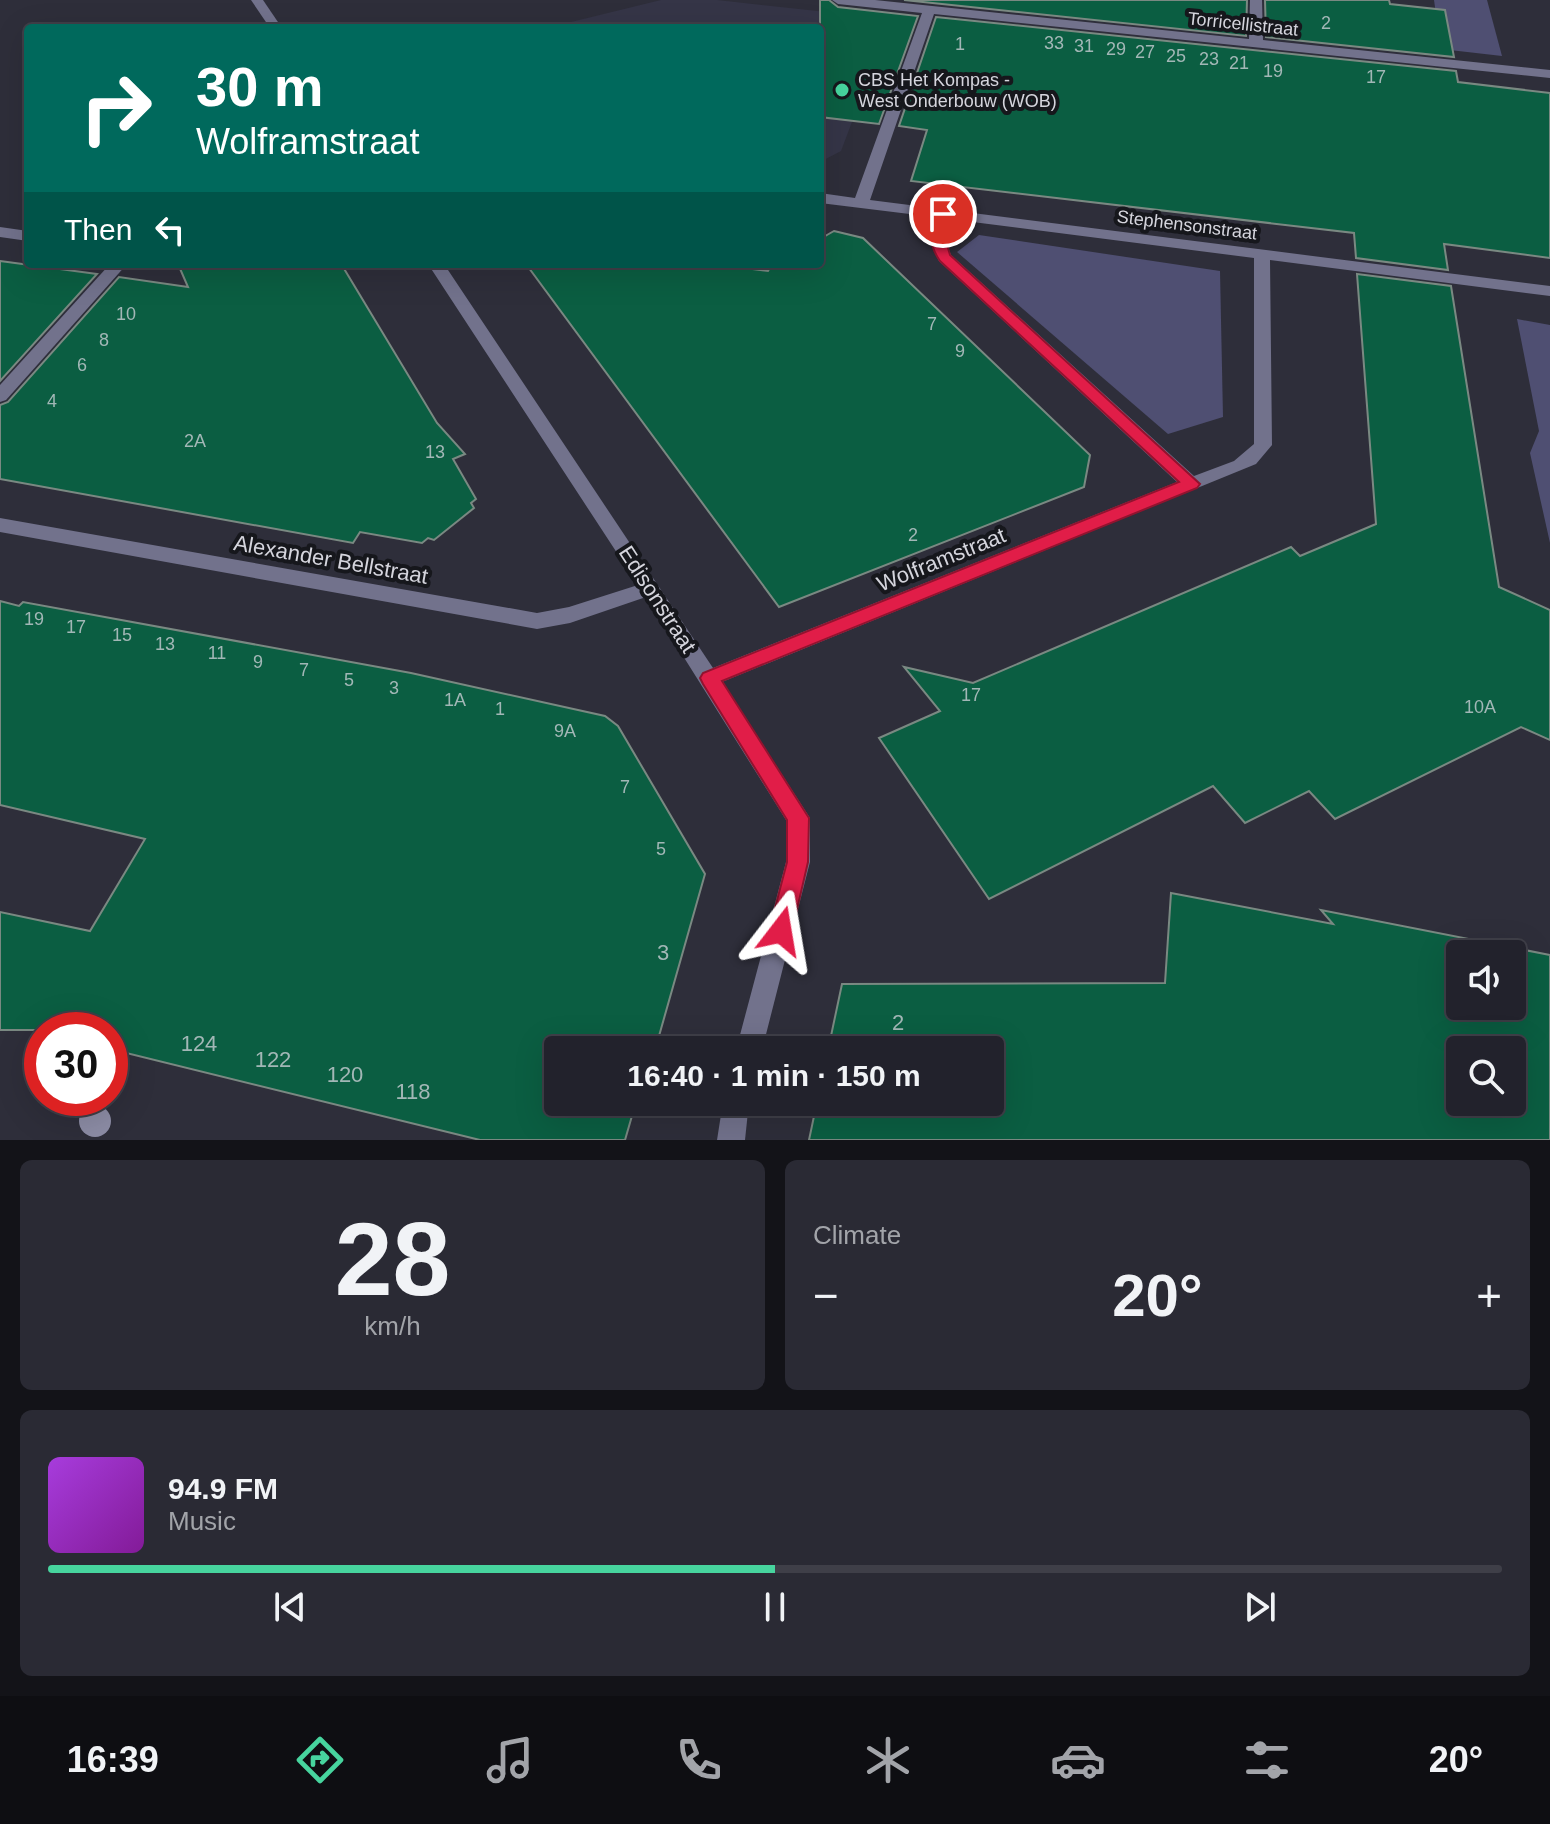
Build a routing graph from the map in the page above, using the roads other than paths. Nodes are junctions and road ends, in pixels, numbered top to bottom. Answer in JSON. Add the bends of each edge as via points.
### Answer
{"nodes":[{"id":1,"x":257,"y":0,"type":"edge"},
{"id":2,"x":838,"y":0,"type":"edge"},
{"id":3,"x":1256,"y":0,"type":"edge"},
{"id":4,"x":929,"y":10,"type":"junction"},
{"id":5,"x":273,"y":24,"type":"edge"},
{"id":6,"x":1256,"y":44,"type":"junction"},
{"id":7,"x":1550,"y":74,"type":"edge"},
{"id":8,"x":824,"y":198,"type":"edge"},
{"id":9,"x":861,"y":203,"type":"junction"},
{"id":10,"x":943,"y":214,"type":"junction"},
{"id":11,"x":0,"y":232,"type":"edge"},
{"id":12,"x":24,"y":235,"type":"edge"},
{"id":13,"x":1262,"y":255,"type":"junction"},
{"id":14,"x":115,"y":268,"type":"edge"},
{"id":15,"x":439,"y":268,"type":"edge"},
{"id":16,"x":1550,"y":291,"type":"edge"},
{"id":17,"x":0,"y":396,"type":"edge"},
{"id":18,"x":1191,"y":484,"type":"junction"},
{"id":19,"x":0,"y":525,"type":"edge"},
{"id":20,"x":651,"y":588,"type":"junction"},
{"id":21,"x":710,"y":678,"type":"junction"},
{"id":22,"x":753,"y":1036,"type":"edge"},
{"id":23,"x":734,"y":1116,"type":"edge"},
{"id":24,"x":731,"y":1140,"type":"edge"}],
"edges":[{"from":1,"to":5,"type":"street"},
{"from":2,"to":4,"type":"street","name":"Torricellistraat"},
{"from":3,"to":6,"type":"street"},
{"from":4,"to":6,"type":"street","name":"Torricellistraat"},
{"from":4,"to":9,"type":"street"},
{"from":6,"to":7,"type":"street","name":"Torricellistraat"},
{"from":8,"to":9,"type":"street","name":"Stephensonstraat"},
{"from":9,"to":10,"type":"street","name":"Stephensonstraat"},
{"from":10,"to":13,"type":"street","name":"Stephensonstraat"},
{"from":10,"to":18,"type":"street","via":[[937,234],[945,258]]},
{"from":11,"to":12,"type":"street"},
{"from":13,"to":16,"type":"street","name":"Stephensonstraat"},
{"from":13,"to":18,"type":"street","name":"Wolframstraat","via":[[1263,445],[1240,466]]},
{"from":14,"to":17,"type":"street"},
{"from":15,"to":20,"type":"street","name":"Edisonstraat"},
{"from":18,"to":21,"type":"street","name":"Wolframstraat"},
{"from":19,"to":20,"type":"street","name":"Alexander Bellstraat","via":[[537,621]]},
{"from":20,"to":21,"type":"street","name":"Edisonstraat"},
{"from":21,"to":22,"type":"street","name":"Edisonstraat","via":[[798,818],[798,862]]},
{"from":23,"to":24,"type":"street"}]}
